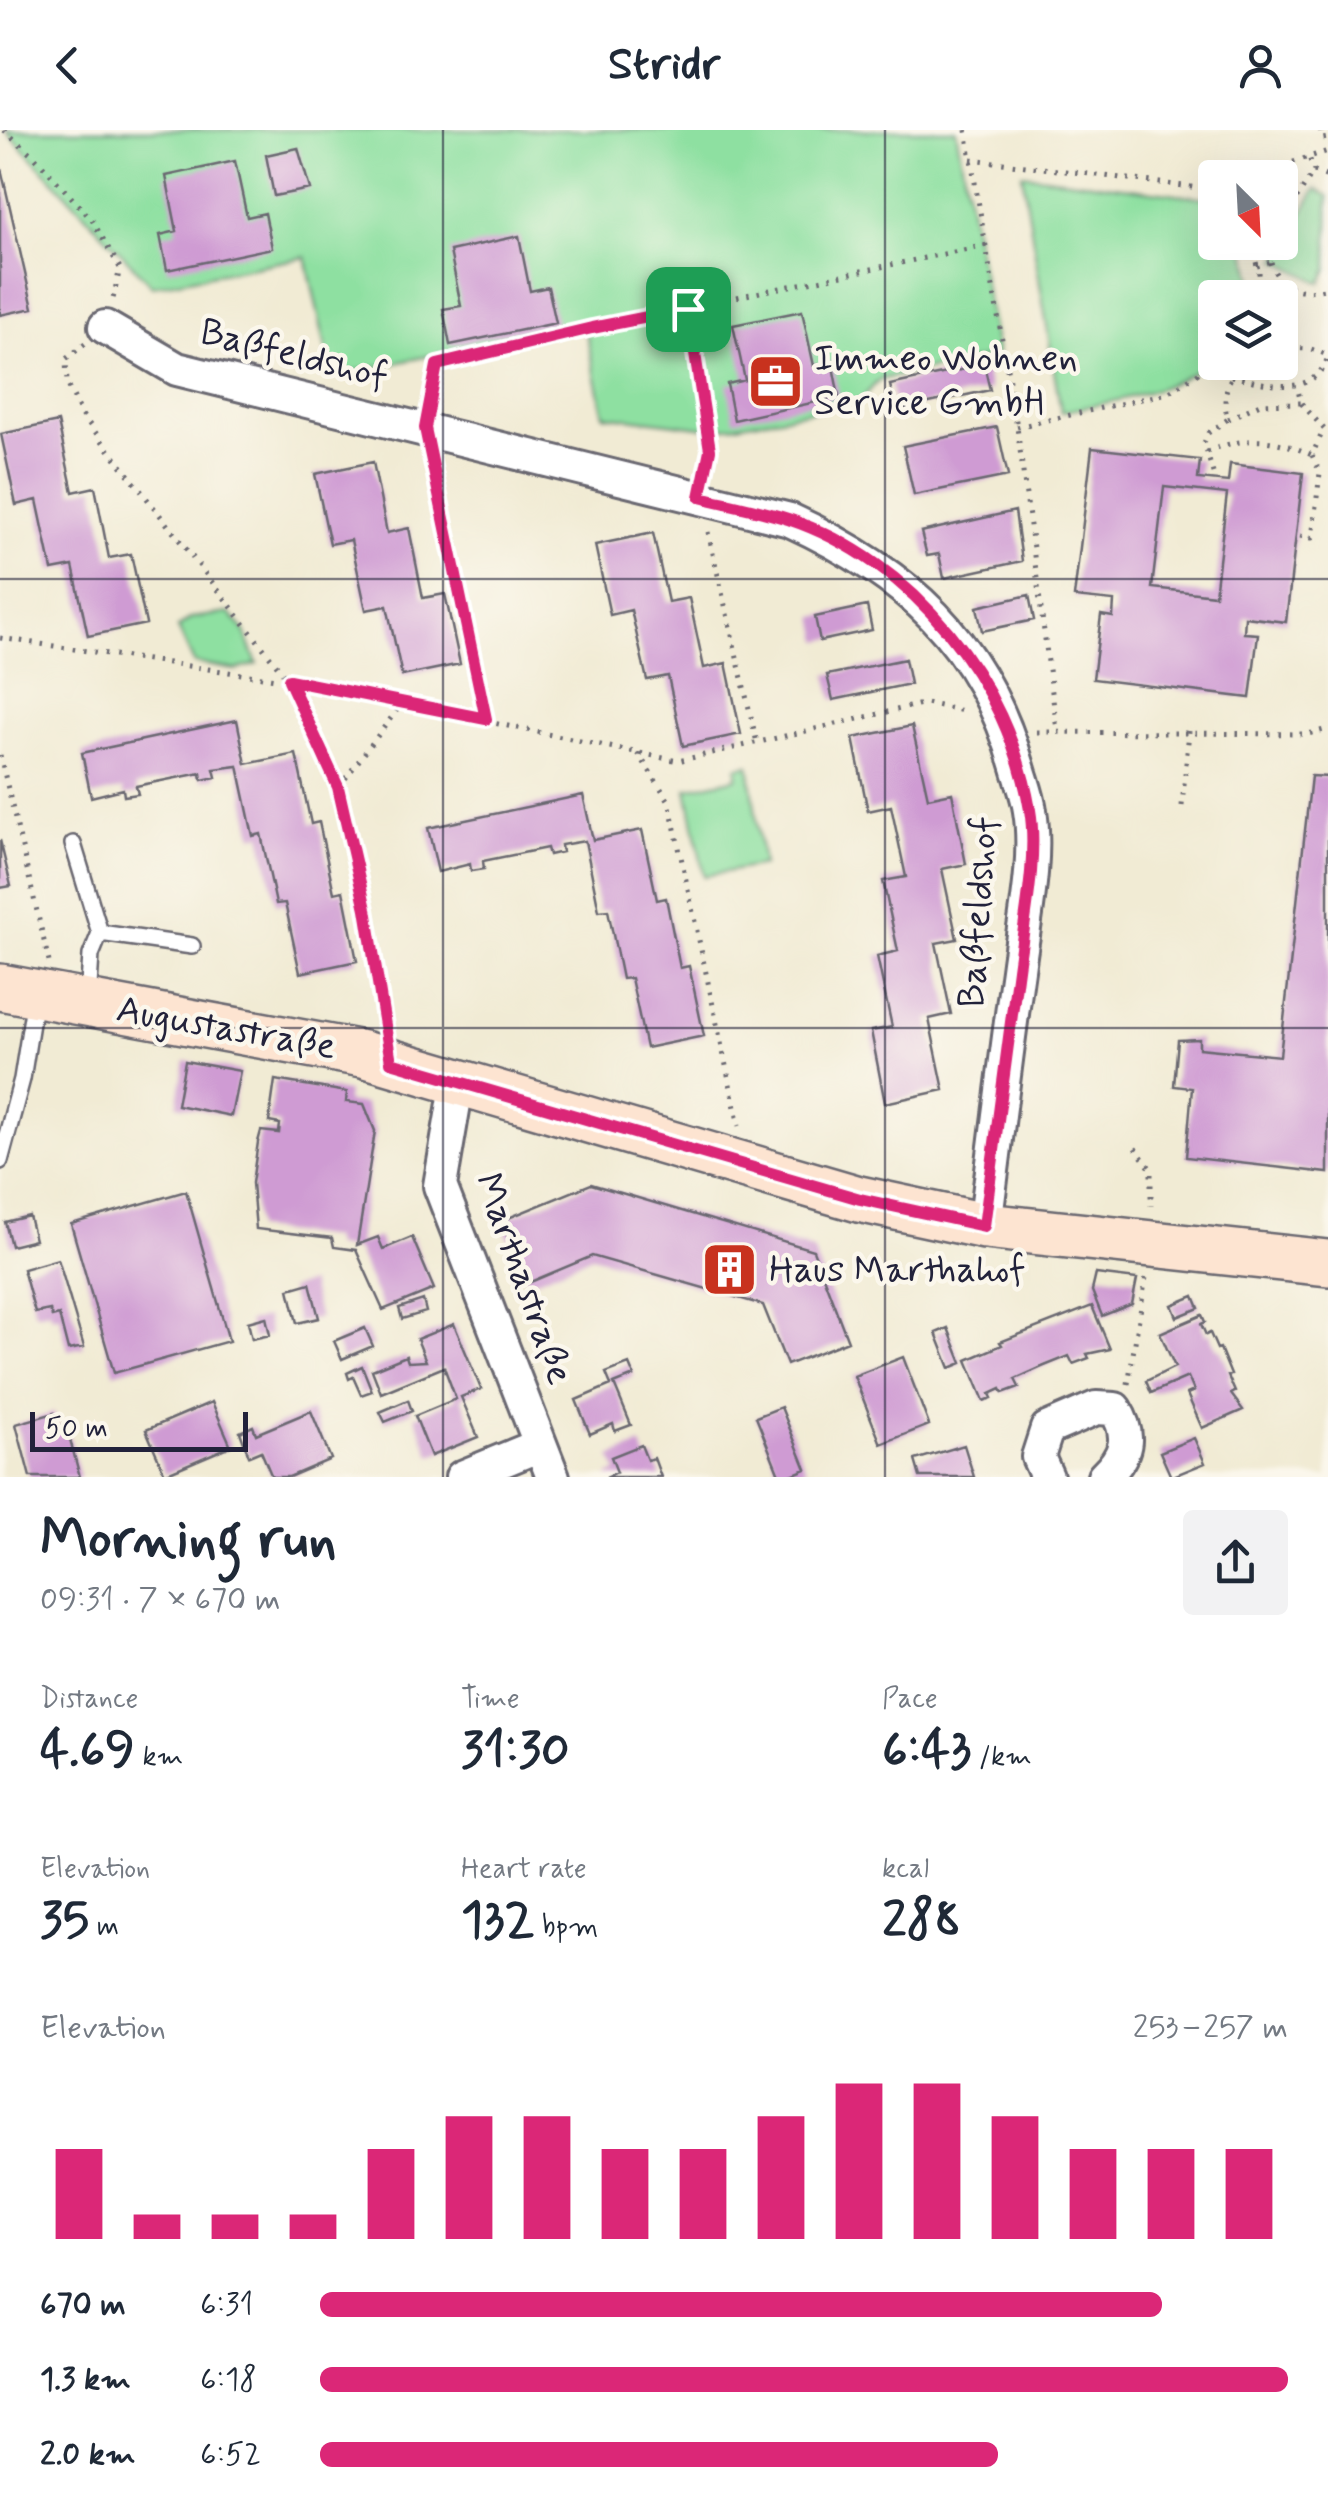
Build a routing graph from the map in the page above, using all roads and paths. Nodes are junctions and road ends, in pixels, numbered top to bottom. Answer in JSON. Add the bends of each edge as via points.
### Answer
{"nodes":[{"id":1,"x":4,"y":130,"type":"edge"},
{"id":2,"x":966,"y":130,"type":"edge"},
{"id":3,"x":1321,"y":130,"type":"edge"},
{"id":4,"x":1328,"y":138,"type":"edge"},
{"id":5,"x":1328,"y":151,"type":"edge"},
{"id":6,"x":1309,"y":157,"type":"junction"},
{"id":7,"x":971,"y":160,"type":"junction"},
{"id":8,"x":1298,"y":160,"type":"edge"},
{"id":9,"x":1314,"y":171,"type":"junction"},
{"id":10,"x":1328,"y":177,"type":"edge"},
{"id":11,"x":1198,"y":186,"type":"edge"},
{"id":12,"x":1298,"y":196,"type":"edge"},
{"id":13,"x":987,"y":245,"type":"junction"},
{"id":14,"x":1256,"y":260,"type":"edge"},
{"id":15,"x":1271,"y":262,"type":"joint"},
{"id":16,"x":1258,"y":266,"type":"junction"},
{"id":17,"x":1259,"y":280,"type":"edge"},
{"id":18,"x":1328,"y":288,"type":"edge"},
{"id":19,"x":688,"y":309,"type":"junction"},
{"id":20,"x":106,"y":328,"type":"junction"},
{"id":21,"x":1298,"y":349,"type":"edge"},
{"id":22,"x":1328,"y":356,"type":"edge"},
{"id":23,"x":1198,"y":373,"type":"edge"},
{"id":24,"x":1230,"y":380,"type":"edge"},
{"id":25,"x":1252,"y":380,"type":"edge"},
{"id":26,"x":1297,"y":386,"type":"junction"},
{"id":27,"x":1301,"y":403,"type":"junction"},
{"id":28,"x":1228,"y":419,"type":"junction"},
{"id":29,"x":1017,"y":426,"type":"junction"},
{"id":30,"x":425,"y":428,"type":"junction"},
{"id":31,"x":1208,"y":452,"type":"junction"},
{"id":32,"x":1312,"y":455,"type":"junction"},
{"id":33,"x":1213,"y":473,"type":"dead end"},
{"id":34,"x":700,"y":497,"type":"junction"},
{"id":35,"x":1300,"y":536,"type":"dead end"},
{"id":36,"x":0,"y":638,"type":"edge"},
{"id":37,"x":289,"y":680,"type":"junction"},
{"id":38,"x":403,"y":702,"type":"junction"},
{"id":39,"x":1002,"y":718,"type":"junction"},
{"id":40,"x":486,"y":719,"type":"junction"},
{"id":41,"x":1328,"y":729,"type":"edge"},
{"id":42,"x":1189,"y":731,"type":"junction"},
{"id":43,"x":756,"y":743,"type":"junction"},
{"id":44,"x":636,"y":751,"type":"junction"},
{"id":45,"x":0,"y":755,"type":"edge"},
{"id":46,"x":338,"y":787,"type":"junction"},
{"id":47,"x":1182,"y":806,"type":"dead end"},
{"id":48,"x":73,"y":844,"type":"dead end"},
{"id":49,"x":100,"y":933,"type":"junction"},
{"id":50,"x":192,"y":946,"type":"dead end"},
{"id":51,"x":45,"y":996,"type":"edge"},
{"id":52,"x":391,"y":1062,"type":"junction"},
{"id":53,"x":458,"y":1080,"type":"junction"},
{"id":54,"x":1135,"y":1148,"type":"dead end"},
{"id":55,"x":0,"y":1162,"type":"edge"},
{"id":56,"x":746,"y":1165,"type":"junction"},
{"id":57,"x":984,"y":1226,"type":"junction"},
{"id":58,"x":1152,"y":1243,"type":"junction"},
{"id":59,"x":1328,"y":1264,"type":"edge"},
{"id":60,"x":1116,"y":1409,"type":"junction"},
{"id":61,"x":540,"y":1444,"type":"junction"},
{"id":62,"x":462,"y":1477,"type":"edge"},
{"id":63,"x":553,"y":1477,"type":"edge"},
{"id":64,"x":1047,"y":1477,"type":"edge"},
{"id":65,"x":1104,"y":1477,"type":"edge"}],
"edges":[{"from":1,"to":20,"type":"path","via":[[92,220],[120,268]]},
{"from":2,"to":7,"type":"path"},
{"from":3,"to":4,"type":"path","via":[[1322,139]]},
{"from":5,"to":6,"type":"path"},
{"from":6,"to":8,"type":"path"},
{"from":6,"to":9,"type":"path"},
{"from":7,"to":11,"type":"path"},
{"from":7,"to":13,"type":"path"},
{"from":9,"to":10,"type":"path"},
{"from":9,"to":12,"type":"path"},
{"from":13,"to":19,"type":"path"},
{"from":13,"to":29,"type":"path"},
{"from":14,"to":16,"type":"path"},
{"from":15,"to":16,"type":"path"},
{"from":15,"to":18,"type":"path","via":[[1284,284],[1300,291]]},
{"from":16,"to":17,"type":"path"},
{"from":19,"to":30,"type":"path","via":[[437,365]]},
{"from":19,"to":34,"type":"path","via":[[710,450]]},
{"from":20,"to":30,"type":"street","name":"Baßfeldshof","via":[[178,369]]},
{"from":20,"to":37,"type":"path","via":[[66,359],[67,382],[82,415]]},
{"from":21,"to":22,"type":"path"},
{"from":22,"to":26,"type":"path","via":[[1312,380]]},
{"from":23,"to":29,"type":"path","via":[[1168,392]]},
{"from":24,"to":28,"type":"path","via":[[1223,399]]},
{"from":25,"to":26,"type":"path"},
{"from":26,"to":27,"type":"path"},
{"from":27,"to":28,"type":"path","via":[[1260,404]]},
{"from":27,"to":32,"type":"path","via":[[1324,429]]},
{"from":28,"to":31,"type":"path","via":[[1208,433]]},
{"from":29,"to":42,"type":"path","via":[[1058,730]]},
{"from":30,"to":34,"type":"street","name":"Baßfeldshof"},
{"from":30,"to":40,"type":"path"},
{"from":31,"to":32,"type":"path","via":[[1247,439]]},
{"from":31,"to":33,"type":"path"},
{"from":32,"to":35,"type":"path","via":[[1320,473],[1312,538]]},
{"from":34,"to":39,"type":"street","name":"Baßfeldshof","via":[[790,520],[844,544],[895,580],[970,659]]},
{"from":34,"to":43,"type":"path"},
{"from":36,"to":37,"type":"path"},
{"from":37,"to":38,"type":"path"},
{"from":37,"to":46,"type":"path"},
{"from":38,"to":40,"type":"path"},
{"from":38,"to":46,"type":"path"},
{"from":39,"to":43,"type":"path","via":[[926,703]]},
{"from":39,"to":57,"type":"street","name":"Baßfeldshof","via":[[1031,812],[1030,885]]},
{"from":40,"to":44,"type":"path"},
{"from":41,"to":42,"type":"path"},
{"from":42,"to":47,"type":"path"},
{"from":43,"to":44,"type":"path","via":[[678,761]]},
{"from":44,"to":56,"type":"path","via":[[669,801]]},
{"from":45,"to":51,"type":"path"},
{"from":46,"to":52,"type":"path"},
{"from":48,"to":49,"type":"lane"},
{"from":49,"to":50,"type":"lane"},
{"from":49,"to":51,"type":"lane","via":[[92,955]]},
{"from":51,"to":52,"type":"main road","name":"Augustastraße"},
{"from":51,"to":55,"type":"lane"},
{"from":52,"to":53,"type":"main road","name":"Augustastraße"},
{"from":53,"to":56,"type":"main road","name":"Augustastraße"},
{"from":53,"to":61,"type":"street","name":"Marthastraße","via":[[440,1186]]},
{"from":54,"to":58,"type":"path","via":[[1152,1168]]},
{"from":56,"to":57,"type":"main road","name":"Augustastraße"},
{"from":57,"to":58,"type":"main road","name":"Augustastraße"},
{"from":58,"to":59,"type":"main road","name":"Augustastraße"},
{"from":58,"to":60,"type":"path","via":[[1127,1390]]},
{"from":60,"to":64,"type":"street","via":[[1096,1408],[1047,1430],[1038,1456]]},
{"from":60,"to":65,"type":"street","via":[[1126,1426],[1126,1447]]},
{"from":61,"to":62,"type":"street","name":"Marthastraße"},
{"from":61,"to":63,"type":"street","name":"Marthastraße"}]}
